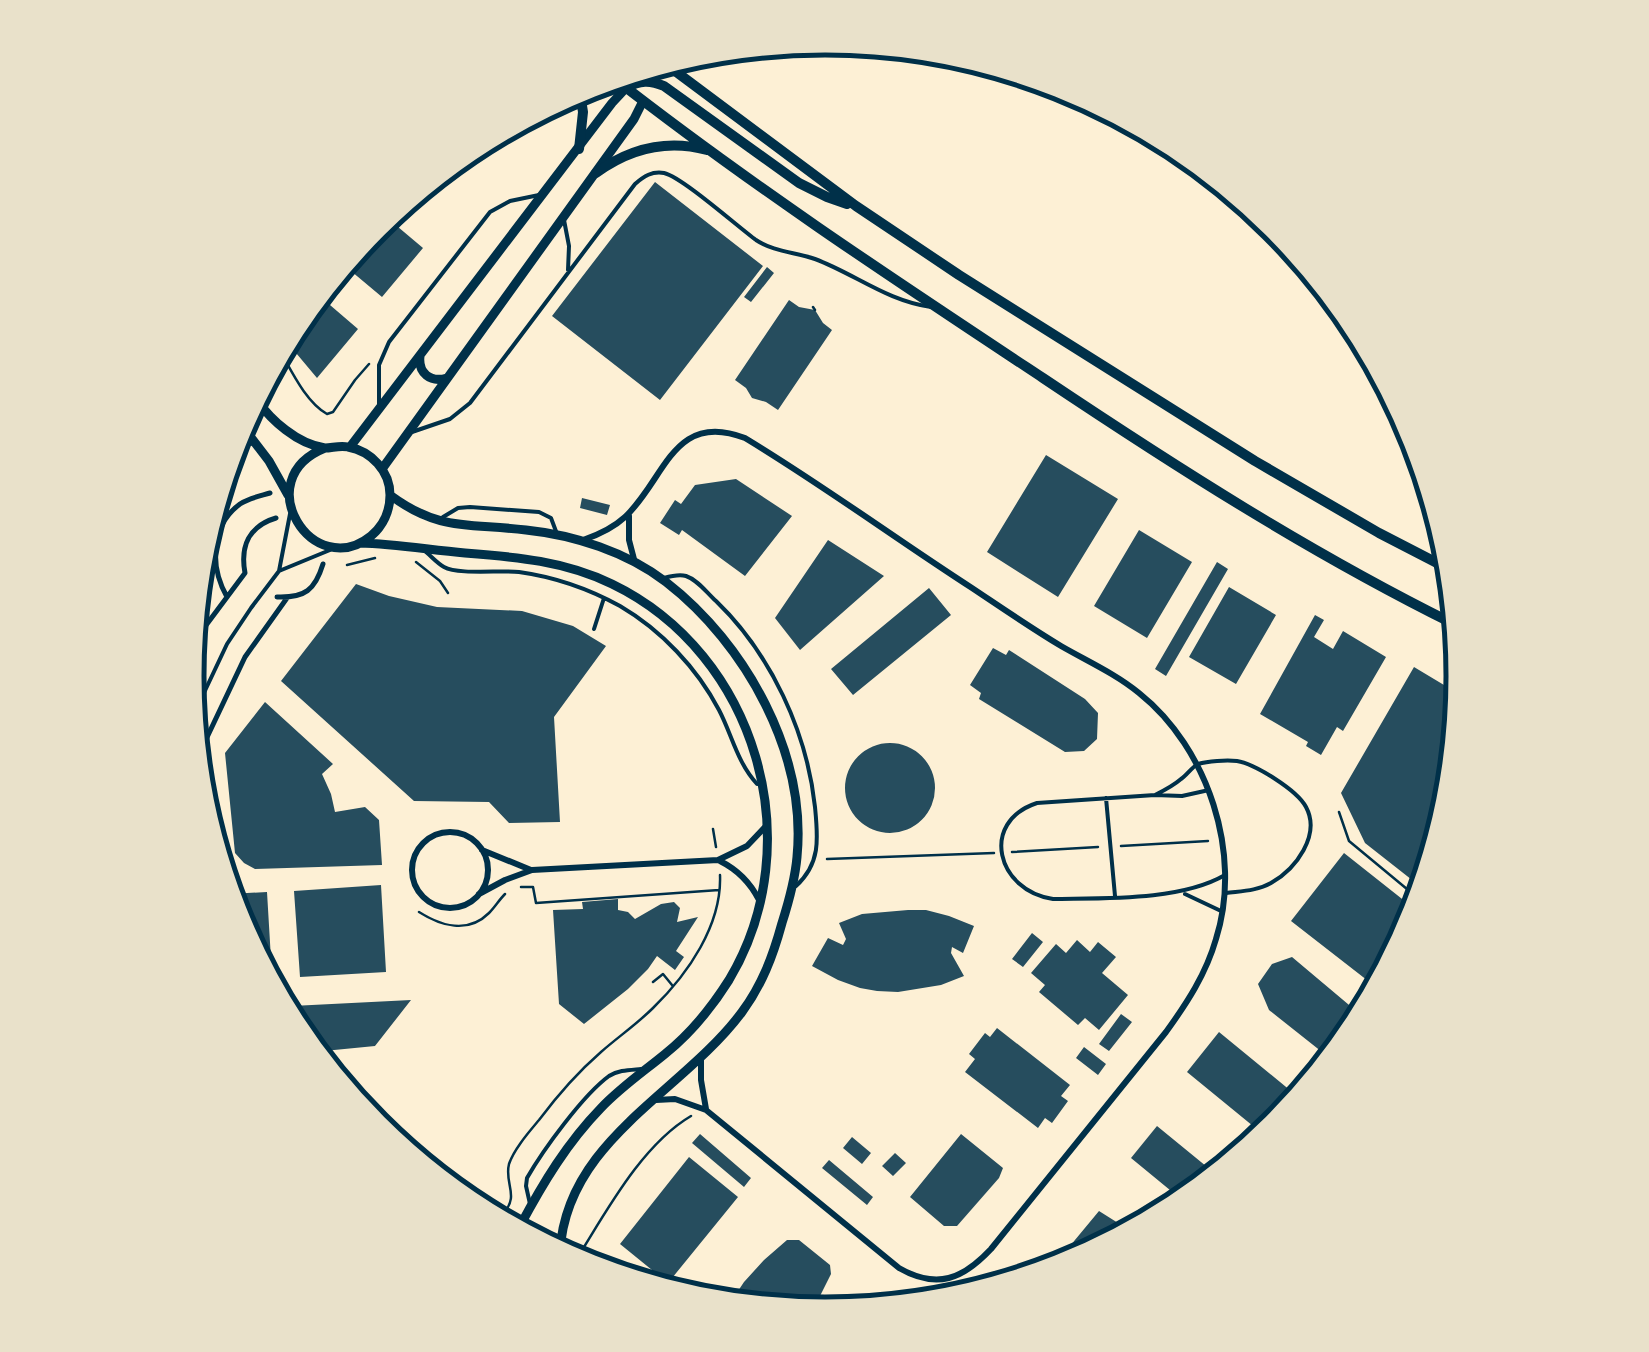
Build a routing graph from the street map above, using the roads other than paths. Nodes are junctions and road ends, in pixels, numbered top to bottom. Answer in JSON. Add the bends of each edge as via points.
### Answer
{"nodes":[{"id":1,"x":678,"y":73,"type":"edge"},
{"id":2,"x":652,"y":80,"type":"edge"},
{"id":3,"x":645,"y":82,"type":"edge"},
{"id":4,"x":626,"y":88,"type":"joint"},
{"id":5,"x":642,"y":101,"type":"junction"},
{"id":6,"x":582,"y":104,"type":"edge"},
{"id":7,"x":688,"y":104,"type":"junction"},
{"id":8,"x":666,"y":118,"type":"junction"},
{"id":9,"x":579,"y":149,"type":"junction"},
{"id":10,"x":712,"y":150,"type":"junction"},
{"id":11,"x":596,"y":174,"type":"junction"},
{"id":12,"x":544,"y":194,"type":"junction"},
{"id":13,"x":856,"y":206,"type":"junction"},
{"id":14,"x":564,"y":218,"type":"junction"},
{"id":15,"x":567,"y":274,"type":"junction"},
{"id":16,"x":935,"y":308,"type":"junction"},
{"id":17,"x":420,"y":353,"type":"junction"},
{"id":18,"x":449,"y":377,"type":"junction"},
{"id":19,"x":378,"y":409,"type":"junction"},
{"id":20,"x":264,"y":410,"type":"edge"},
{"id":21,"x":408,"y":434,"type":"junction"},
{"id":22,"x":251,"y":438,"type":"edge"},
{"id":23,"x":249,"y":443,"type":"edge"},
{"id":24,"x":257,"y":445,"type":"junction"},
{"id":25,"x":350,"y":447,"type":"junction"},
{"id":26,"x":325,"y":448,"type":"junction"},
{"id":27,"x":382,"y":469,"type":"junction"},
{"id":28,"x":270,"y":493,"type":"dead end"},
{"id":29,"x":390,"y":495,"type":"junction"},
{"id":30,"x":289,"y":496,"type":"junction"},
{"id":31,"x":290,"y":510,"type":"junction"},
{"id":32,"x":629,"y":514,"type":"junction"},
{"id":33,"x":276,"y":518,"type":"dead end"},
{"id":34,"x":437,"y":521,"type":"junction"},
{"id":35,"x":222,"y":527,"type":"edge"},
{"id":36,"x":558,"y":534,"type":"junction"},
{"id":37,"x":582,"y":540,"type":"junction"},
{"id":38,"x":360,"y":544,"type":"junction"},
{"id":39,"x":418,"y":546,"type":"junction"},
{"id":40,"x":336,"y":548,"type":"junction"},
{"id":41,"x":215,"y":555,"type":"edge"},
{"id":42,"x":1435,"y":562,"type":"edge"},
{"id":43,"x":324,"y":564,"type":"dead end"},
{"id":44,"x":636,"y":564,"type":"junction"},
{"id":45,"x":280,"y":571,"type":"junction"},
{"id":46,"x":662,"y":578,"type":"junction"},
{"id":47,"x":228,"y":596,"type":"junction"},
{"id":48,"x":277,"y":598,"type":"dead end"},
{"id":49,"x":288,"y":598,"type":"junction"},
{"id":50,"x":604,"y":598,"type":"junction"},
{"id":51,"x":1442,"y":616,"type":"edge"},
{"id":52,"x":206,"y":625,"type":"edge"},
{"id":53,"x":594,"y":629,"type":"dead end"},
{"id":54,"x":204,"y":692,"type":"edge"},
{"id":55,"x":207,"y":737,"type":"edge"},
{"id":56,"x":1196,"y":765,"type":"junction"},
{"id":57,"x":1209,"y":790,"type":"junction"},
{"id":58,"x":765,"y":794,"type":"junction"},
{"id":59,"x":1155,"y":795,"type":"junction"},
{"id":60,"x":1106,"y":798,"type":"junction"},
{"id":61,"x":768,"y":822,"type":"junction"},
{"id":62,"x":482,"y":850,"type":"junction"},
{"id":63,"x":718,"y":860,"type":"junction"},
{"id":64,"x":532,"y":870,"type":"junction"},
{"id":65,"x":1225,"y":875,"type":"junction"},
{"id":66,"x":793,"y":889,"type":"junction"},
{"id":67,"x":1180,"y":892,"type":"junction"},
{"id":68,"x":479,"y":894,"type":"junction"},
{"id":69,"x":1224,"y":894,"type":"junction"},
{"id":70,"x":1115,"y":896,"type":"junction"},
{"id":71,"x":760,"y":903,"type":"junction"},
{"id":72,"x":1222,"y":911,"type":"junction"},
{"id":73,"x":701,"y":1057,"type":"junction"},
{"id":74,"x":645,"y":1068,"type":"junction"},
{"id":75,"x":650,"y":1102,"type":"junction"},
{"id":76,"x":706,"y":1110,"type":"junction"},
{"id":77,"x":530,"y":1205,"type":"junction"},
{"id":78,"x":523,"y":1219,"type":"edge"},
{"id":79,"x":562,"y":1239,"type":"edge"}],
"edges":[{"from":1,"to":13,"type":"main road"},
{"from":2,"to":7,"type":"main road"},
{"from":3,"to":5,"type":"main road"},
{"from":4,"to":5,"type":"main road"},
{"from":4,"to":9,"type":"street"},
{"from":5,"to":8,"type":"main road"},
{"from":5,"to":11,"type":"street"},
{"from":6,"to":9,"type":"main road"},
{"from":7,"to":8,"type":"main road","via":[[665,99]]},
{"from":7,"to":13,"type":"main road","via":[[800,183]]},
{"from":8,"to":10,"type":"main road"},
{"from":9,"to":12,"type":"street"},
{"from":10,"to":11,"type":"main road","via":[[652,147]]},
{"from":10,"to":16,"type":"main road"},
{"from":11,"to":14,"type":"street"},
{"from":12,"to":17,"type":"street"},
{"from":12,"to":19,"type":"lane","via":[[490,212],[385,349]]},
{"from":13,"to":42,"type":"main road","via":[[1255,461]]},
{"from":14,"to":15,"type":"lane"},
{"from":14,"to":18,"type":"street"},
{"from":15,"to":16,"type":"lane","via":[[635,184],[658,172],[762,245]]},
{"from":15,"to":21,"type":"lane","via":[[464,409]]},
{"from":16,"to":51,"type":"main road","via":[[1222,495]]},
{"from":17,"to":18,"type":"street","via":[[424,373],[435,380]]},
{"from":17,"to":19,"type":"street"},
{"from":18,"to":21,"type":"street"},
{"from":19,"to":25,"type":"street"},
{"from":20,"to":26,"type":"street","via":[[292,434]]},
{"from":21,"to":27,"type":"street"},
{"from":22,"to":24,"type":"street"},
{"from":23,"to":24,"type":"lane"},
{"from":24,"to":30,"type":"street"},
{"from":25,"to":26,"type":"street"},
{"from":25,"to":27,"type":"street"},
{"from":26,"to":30,"type":"street","via":[[299,466]]},
{"from":27,"to":29,"type":"street"},
{"from":28,"to":35,"type":"street","via":[[240,504]]},
{"from":29,"to":34,"type":"street"},
{"from":29,"to":38,"type":"street","via":[[385,518]]},
{"from":30,"to":31,"type":"street"},
{"from":31,"to":40,"type":"street","via":[[312,540]]},
{"from":31,"to":45,"type":"lane"},
{"from":32,"to":37,"type":"street"},
{"from":32,"to":44,"type":"street"},
{"from":32,"to":56,"type":"street","via":[[688,439],[716,431],[746,438],[1139,693],[1168,721]]},
{"from":33,"to":47,"type":"street","via":[[250,534],[245,573]]},
{"from":34,"to":36,"type":"street"},
{"from":34,"to":36,"type":"lane","via":[[464,507],[540,512]]},
{"from":36,"to":37,"type":"street"},
{"from":37,"to":44,"type":"street"},
{"from":38,"to":39,"type":"street"},
{"from":38,"to":40,"type":"street"},
{"from":39,"to":50,"type":"lane","via":[[447,568],[544,576]]},
{"from":39,"to":58,"type":"street","via":[[551,562],[644,603],[688,641],[724,686],[756,756]]},
{"from":40,"to":45,"type":"lane"},
{"from":41,"to":47,"type":"street"},
{"from":43,"to":49,"type":"street","via":[[312,588]]},
{"from":44,"to":46,"type":"street"},
{"from":45,"to":54,"type":"lane","via":[[227,644]]},
{"from":46,"to":66,"type":"street","via":[[722,635],[766,705],[782,744],[797,818]]},
{"from":46,"to":66,"type":"lane","via":[[682,575],[698,584],[733,618],[791,715],[818,847]]},
{"from":47,"to":52,"type":"street"},
{"from":48,"to":49,"type":"street"},
{"from":49,"to":55,"type":"street","via":[[245,658]]},
{"from":50,"to":53,"type":"lane"},
{"from":50,"to":58,"type":"lane","via":[[645,623],[686,662],[718,708],[744,769]]},
{"from":56,"to":57,"type":"street"},
{"from":56,"to":59,"type":"lane"},
{"from":56,"to":69,"type":"lane","via":[[1249,765],[1300,797],[1310,817],[1307,843],[1280,877]]},
{"from":57,"to":59,"type":"lane"},
{"from":57,"to":65,"type":"street"},
{"from":58,"to":61,"type":"street"},
{"from":59,"to":60,"type":"lane"},
{"from":60,"to":70,"type":"lane"},
{"from":60,"to":70,"type":"lane","via":[[1027,806],[1006,829],[1002,853],[1010,875],[1032,894]]},
{"from":61,"to":63,"type":"street","via":[[747,846]]},
{"from":61,"to":71,"type":"street"},
{"from":62,"to":64,"type":"street"},
{"from":62,"to":68,"type":"street","via":[[488,872]]},
{"from":62,"to":68,"type":"street","via":[[465,835],[438,834],[422,843],[412,867],[423,897],[439,906],[461,906]]},
{"from":63,"to":64,"type":"street"},
{"from":63,"to":71,"type":"street","via":[[746,879]]},
{"from":64,"to":68,"type":"street"},
{"from":65,"to":67,"type":"lane"},
{"from":65,"to":69,"type":"street"},
{"from":66,"to":73,"type":"street","via":[[758,988]]},
{"from":67,"to":70,"type":"lane"},
{"from":67,"to":72,"type":"lane"},
{"from":69,"to":72,"type":"street"},
{"from":71,"to":74,"type":"street","via":[[739,962],[715,1000]]},
{"from":72,"to":76,"type":"street","via":[[1207,964],[1180,1014],[990,1249],[958,1275],[929,1280],[900,1268]]},
{"from":73,"to":75,"type":"street"},
{"from":73,"to":76,"type":"street"},
{"from":74,"to":77,"type":"street","via":[[574,1139]]},
{"from":74,"to":77,"type":"lane","via":[[610,1076],[572,1116],[528,1175]]},
{"from":75,"to":76,"type":"street","via":[[675,1100]]},
{"from":75,"to":79,"type":"street","via":[[584,1175]]},
{"from":77,"to":78,"type":"street"}]}
